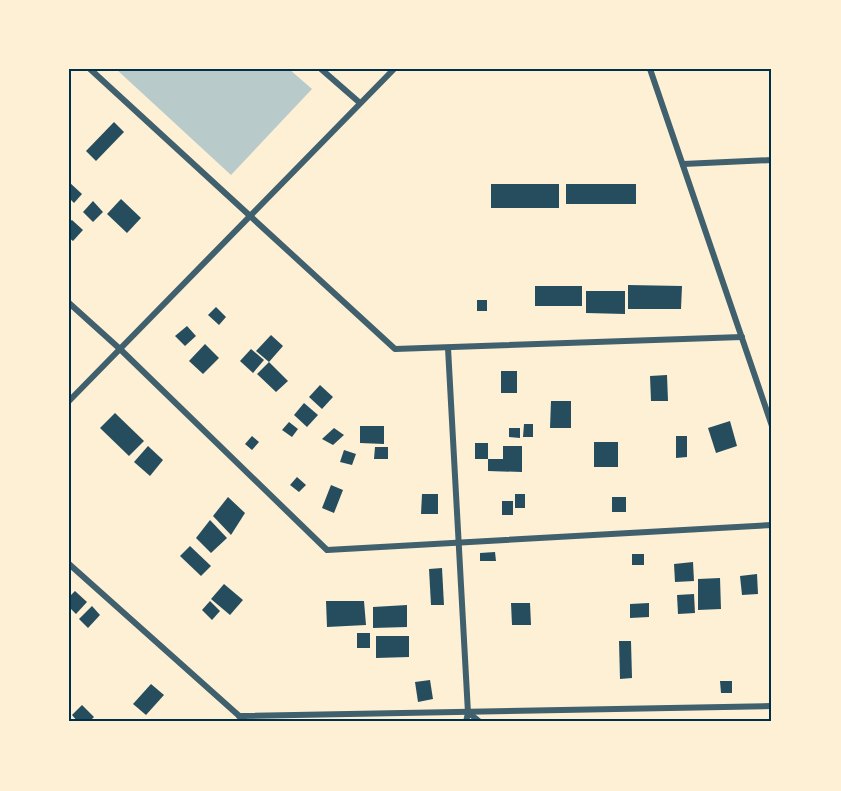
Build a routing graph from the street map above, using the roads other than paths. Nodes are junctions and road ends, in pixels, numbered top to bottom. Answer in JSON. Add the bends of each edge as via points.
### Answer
{"nodes":[{"id":1,"x":90,"y":69,"type":"edge"},
{"id":2,"x":321,"y":69,"type":"edge"},
{"id":3,"x":394,"y":69,"type":"edge"},
{"id":4,"x":650,"y":69,"type":"edge"},
{"id":5,"x":360,"y":103,"type":"junction"},
{"id":6,"x":772,"y":160,"type":"edge"},
{"id":7,"x":683,"y":164,"type":"junction"},
{"id":8,"x":250,"y":216,"type":"junction"},
{"id":9,"x":69,"y":303,"type":"edge"},
{"id":10,"x":742,"y":337,"type":"junction"},
{"id":11,"x":448,"y":348,"type":"junction"},
{"id":12,"x":120,"y":349,"type":"junction"},
{"id":13,"x":69,"y":401,"type":"edge"},
{"id":14,"x":772,"y":426,"type":"edge"},
{"id":15,"x":772,"y":525,"type":"edge"},
{"id":16,"x":459,"y":543,"type":"junction"},
{"id":17,"x":69,"y":564,"type":"edge"},
{"id":18,"x":772,"y":706,"type":"edge"},
{"id":19,"x":468,"y":713,"type":"junction"},
{"id":20,"x":239,"y":716,"type":"junction"},
{"id":21,"x":246,"y":722,"type":"edge"},
{"id":22,"x":466,"y":722,"type":"edge"},
{"id":23,"x":480,"y":722,"type":"edge"}],
"edges":[{"from":1,"to":8,"type":"street"},
{"from":2,"to":5,"type":"street"},
{"from":3,"to":5,"type":"street"},
{"from":4,"to":7,"type":"street"},
{"from":5,"to":8,"type":"street"},
{"from":6,"to":7,"type":"street"},
{"from":7,"to":10,"type":"street"},
{"from":8,"to":11,"type":"street","via":[[395,350]]},
{"from":8,"to":12,"type":"street"},
{"from":9,"to":12,"type":"street"},
{"from":10,"to":11,"type":"street"},
{"from":10,"to":14,"type":"street"},
{"from":11,"to":16,"type":"street"},
{"from":12,"to":13,"type":"street"},
{"from":12,"to":16,"type":"street","via":[[327,550]]},
{"from":15,"to":16,"type":"street"},
{"from":16,"to":19,"type":"street"},
{"from":17,"to":20,"type":"street"},
{"from":18,"to":19,"type":"street"},
{"from":19,"to":20,"type":"street"},
{"from":19,"to":22,"type":"street"},
{"from":19,"to":23,"type":"street"},
{"from":20,"to":21,"type":"street"}]}
